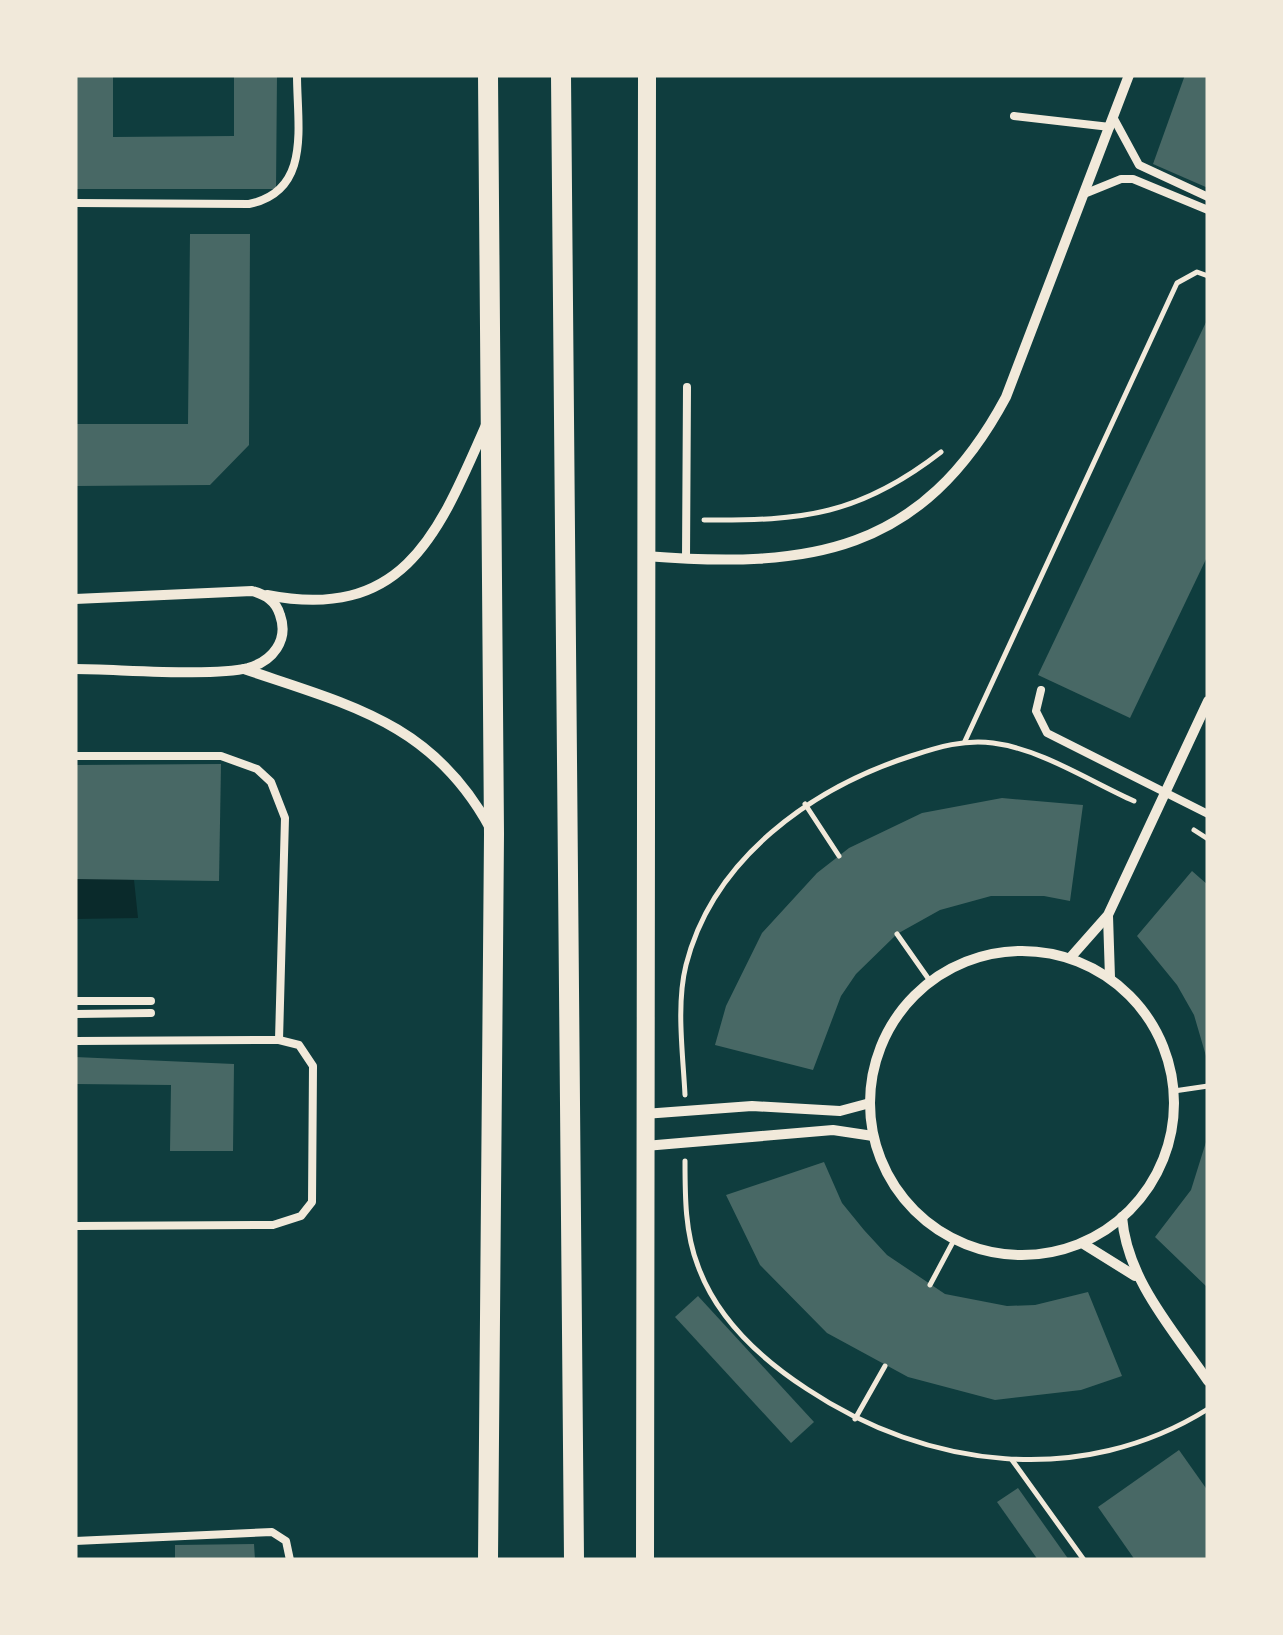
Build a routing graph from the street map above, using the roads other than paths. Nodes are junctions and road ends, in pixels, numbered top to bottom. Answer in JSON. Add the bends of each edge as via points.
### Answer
{"nodes":[{"id":1,"x":297,"y":75,"type":"edge"},
{"id":2,"x":488,"y":75,"type":"edge"},
{"id":3,"x":560,"y":75,"type":"edge"},
{"id":4,"x":647,"y":75,"type":"edge"},
{"id":5,"x":1128,"y":75,"type":"edge"},
{"id":6,"x":1014,"y":116,"type":"dead end"},
{"id":7,"x":1111,"y":122,"type":"junction"},
{"id":8,"x":1084,"y":194,"type":"junction"},
{"id":9,"x":1208,"y":197,"type":"edge"},
{"id":10,"x":75,"y":203,"type":"edge"},
{"id":11,"x":1208,"y":210,"type":"edge"},
{"id":12,"x":687,"y":388,"type":"dead end"},
{"id":13,"x":490,"y":414,"type":"junction"},
{"id":14,"x":644,"y":556,"type":"junction"},
{"id":15,"x":686,"y":559,"type":"junction"},
{"id":16,"x":266,"y":595,"type":"junction"},
{"id":17,"x":75,"y":599,"type":"edge"},
{"id":18,"x":75,"y":669,"type":"edge"},
{"id":19,"x":244,"y":669,"type":"junction"},
{"id":20,"x":1041,"y":690,"type":"dead end"},
{"id":21,"x":1208,"y":701,"type":"edge"},
{"id":22,"x":75,"y":756,"type":"edge"},
{"id":23,"x":1165,"y":792,"type":"junction"},
{"id":24,"x":1208,"y":814,"type":"edge"},
{"id":25,"x":494,"y":834,"type":"junction"},
{"id":26,"x":1108,"y":915,"type":"junction"},
{"id":27,"x":1070,"y":958,"type":"junction"},
{"id":28,"x":1110,"y":978,"type":"junction"},
{"id":29,"x":75,"y":1001,"type":"edge"},
{"id":30,"x":151,"y":1001,"type":"dead end"},
{"id":31,"x":75,"y":1014,"type":"edge"},
{"id":32,"x":151,"y":1014,"type":"dead end"},
{"id":33,"x":278,"y":1040,"type":"junction"},
{"id":34,"x":75,"y":1041,"type":"edge"},
{"id":35,"x":870,"y":1103,"type":"junction"},
{"id":36,"x":644,"y":1114,"type":"junction"},
{"id":37,"x":873,"y":1136,"type":"junction"},
{"id":38,"x":644,"y":1146,"type":"junction"},
{"id":39,"x":1122,"y":1217,"type":"junction"},
{"id":40,"x":75,"y":1226,"type":"edge"},
{"id":41,"x":1082,"y":1243,"type":"junction"},
{"id":42,"x":1140,"y":1280,"type":"junction"},
{"id":43,"x":1208,"y":1381,"type":"edge"},
{"id":44,"x":75,"y":1541,"type":"edge"},
{"id":45,"x":290,"y":1560,"type":"edge"},
{"id":46,"x":488,"y":1560,"type":"edge"},
{"id":47,"x":574,"y":1560,"type":"edge"},
{"id":48,"x":646,"y":1560,"type":"edge"}],
"edges":[{"from":1,"to":10,"type":"lane","via":[[294,172],[268,200]]},
{"from":2,"to":13,"type":"main road"},
{"from":3,"to":47,"type":"main road"},
{"from":4,"to":14,"type":"street"},
{"from":5,"to":7,"type":"street"},
{"from":6,"to":7,"type":"lane"},
{"from":7,"to":8,"type":"street"},
{"from":7,"to":9,"type":"lane","via":[[1138,165]]},
{"from":8,"to":11,"type":"lane","via":[[1133,179]]},
{"from":8,"to":15,"type":"street","via":[[1006,397],[954,477],[916,510],[826,551],[766,561]]},
{"from":12,"to":15,"type":"lane"},
{"from":13,"to":16,"type":"street","via":[[446,516],[401,572],[336,600]]},
{"from":13,"to":25,"type":"main road"},
{"from":14,"to":15,"type":"street"},
{"from":14,"to":36,"type":"street"},
{"from":16,"to":17,"type":"street","via":[[232,590]]},
{"from":16,"to":19,"type":"street","via":[[284,624],[281,642],[270,657]]},
{"from":18,"to":19,"type":"street"},
{"from":19,"to":25,"type":"street","via":[[359,708],[415,738],[460,781]]},
{"from":20,"to":23,"type":"lane","via":[[1036,711],[1047,733]]},
{"from":21,"to":23,"type":"street"},
{"from":22,"to":33,"type":"lane","via":[[221,756],[257,769],[271,782],[285,818]]},
{"from":23,"to":24,"type":"lane"},
{"from":23,"to":26,"type":"street"},
{"from":25,"to":46,"type":"main road"},
{"from":26,"to":27,"type":"street"},
{"from":26,"to":28,"type":"street"},
{"from":27,"to":28,"type":"street"},
{"from":27,"to":35,"type":"street","via":[[1012,951],[930,981],[886,1035]]},
{"from":28,"to":39,"type":"street","via":[[1154,1027],[1174,1092],[1162,1160]]},
{"from":29,"to":30,"type":"lane"},
{"from":31,"to":32,"type":"lane"},
{"from":33,"to":34,"type":"lane"},
{"from":33,"to":40,"type":"lane","via":[[299,1046],[313,1066],[314,1179],[312,1202],[300,1216],[260,1227]]},
{"from":35,"to":36,"type":"street","via":[[840,1111],[752,1106]]},
{"from":35,"to":37,"type":"street"},
{"from":36,"to":38,"type":"street"},
{"from":37,"to":38,"type":"street","via":[[833,1130]]},
{"from":37,"to":41,"type":"street","via":[[898,1191],[954,1240],[996,1254],[1040,1254]]},
{"from":38,"to":48,"type":"street"},
{"from":39,"to":41,"type":"street"},
{"from":39,"to":42,"type":"street"},
{"from":41,"to":42,"type":"street"},
{"from":42,"to":43,"type":"street"},
{"from":44,"to":45,"type":"lane","via":[[272,1532],[286,1541]]}]}
